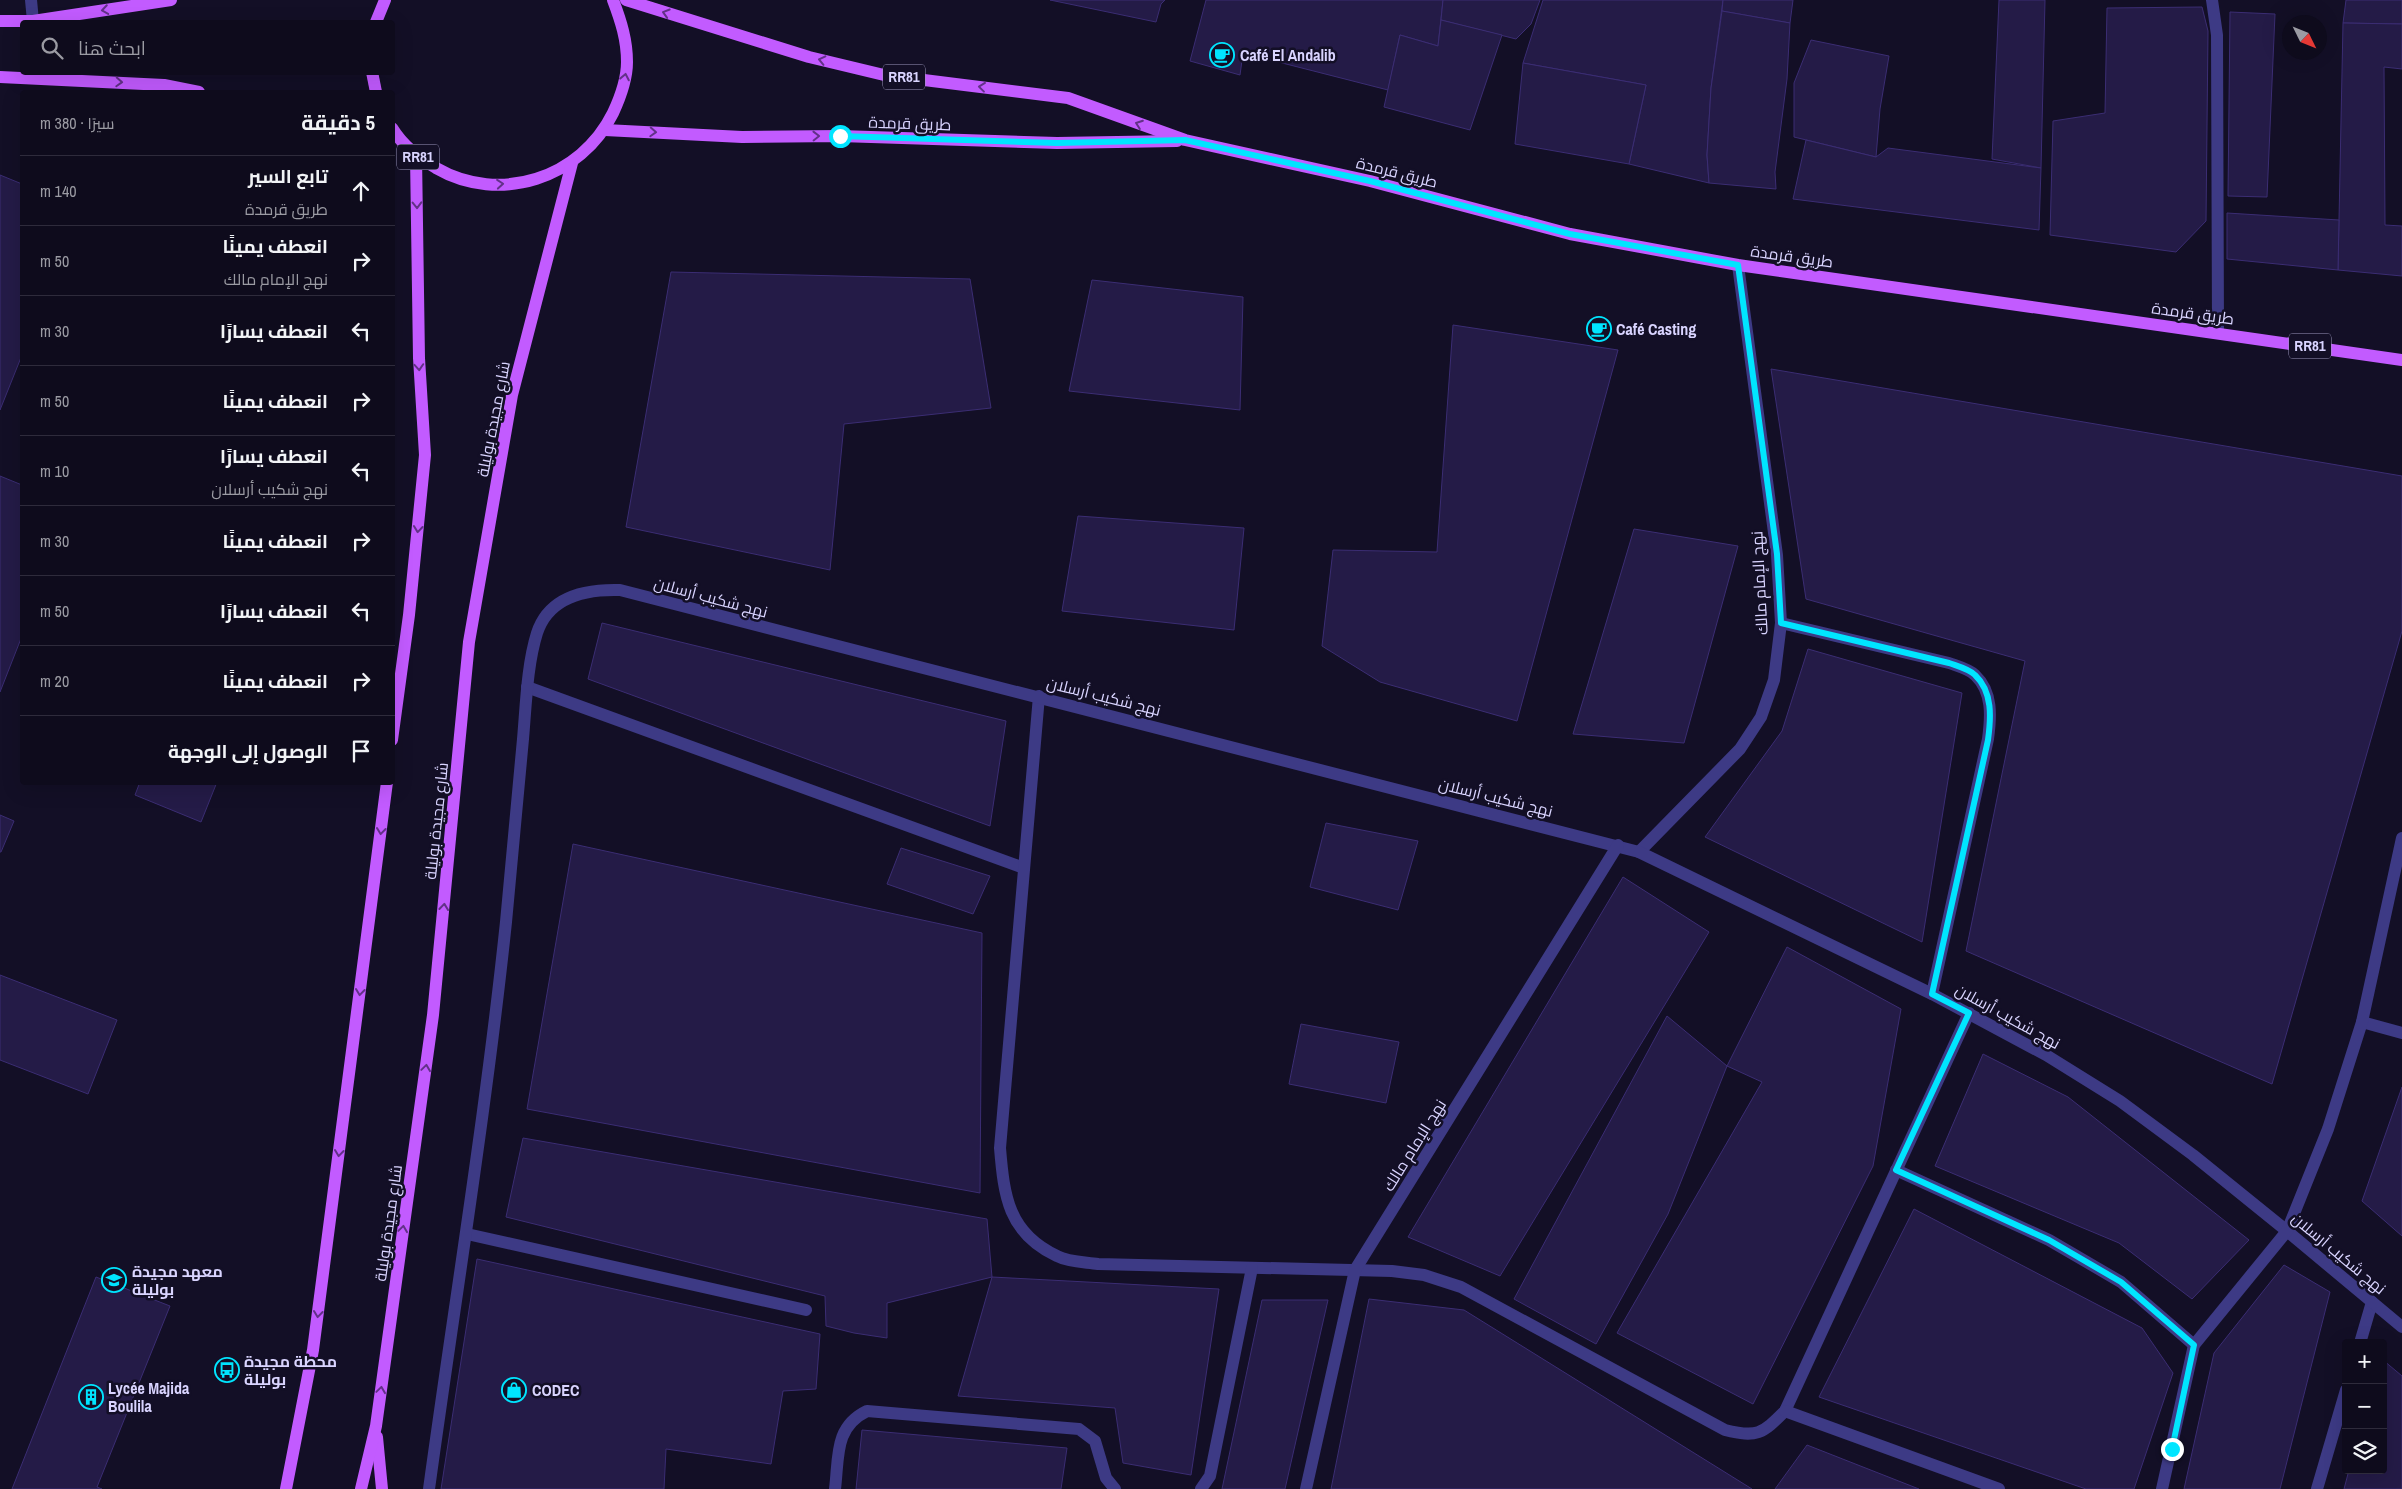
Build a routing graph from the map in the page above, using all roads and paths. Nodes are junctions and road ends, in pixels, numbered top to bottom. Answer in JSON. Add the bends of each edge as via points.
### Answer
{"nodes":[{"id":1,"x":31,"y":0,"type":"edge"},
{"id":2,"x":171,"y":0,"type":"edge"},
{"id":3,"x":385,"y":0,"type":"edge"},
{"id":4,"x":613,"y":0,"type":"edge"},
{"id":5,"x":626,"y":0,"type":"edge"},
{"id":6,"x":2212,"y":0,"type":"edge"},
{"id":7,"x":33,"y":20,"type":"edge"},
{"id":8,"x":40,"y":20,"type":"edge"},
{"id":9,"x":377,"y":20,"type":"edge"},
{"id":10,"x":0,"y":21,"type":"edge"},
{"id":11,"x":20,"y":21,"type":"edge"},
{"id":12,"x":373,"y":75,"type":"edge"},
{"id":13,"x":0,"y":77,"type":"edge"},
{"id":14,"x":189,"y":90,"type":"edge"},
{"id":15,"x":376,"y":90,"type":"edge"},
{"id":16,"x":605,"y":130,"type":"junction"},
{"id":17,"x":395,"y":134,"type":"edge"},
{"id":18,"x":1185,"y":140,"type":"junction"},
{"id":19,"x":416,"y":156,"type":"junction"},
{"id":20,"x":572,"y":163,"type":"junction"},
{"id":21,"x":1738,"y":265,"type":"junction"},
{"id":22,"x":2218,"y":333,"type":"junction"},
{"id":23,"x":2402,"y":360,"type":"edge"},
{"id":24,"x":1781,"y":623,"type":"junction"},
{"id":25,"x":528,"y":686,"type":"junction"},
{"id":26,"x":1039,"y":696,"type":"junction"},
{"id":27,"x":395,"y":718,"type":"edge"},
{"id":28,"x":387,"y":785,"type":"edge"},
{"id":29,"x":2402,"y":838,"type":"edge"},
{"id":30,"x":1618,"y":845,"type":"junction"},
{"id":31,"x":1639,"y":852,"type":"junction"},
{"id":32,"x":1024,"y":868,"type":"junction"},
{"id":33,"x":1932,"y":994,"type":"junction"},
{"id":34,"x":1969,"y":1013,"type":"junction"},
{"id":35,"x":2362,"y":1022,"type":"junction"},
{"id":36,"x":2402,"y":1033,"type":"edge"},
{"id":37,"x":1896,"y":1170,"type":"junction"},
{"id":38,"x":2288,"y":1231,"type":"junction"},
{"id":39,"x":467,"y":1234,"type":"junction"},
{"id":40,"x":1252,"y":1268,"type":"junction"},
{"id":41,"x":1355,"y":1270,"type":"junction"},
{"id":42,"x":2372,"y":1302,"type":"junction"},
{"id":43,"x":806,"y":1310,"type":"dead end"},
{"id":44,"x":2402,"y":1327,"type":"edge"},
{"id":45,"x":2361,"y":1339,"type":"edge"},
{"id":46,"x":2194,"y":1345,"type":"junction"},
{"id":47,"x":2342,"y":1403,"type":"edge"},
{"id":48,"x":1785,"y":1411,"type":"junction"},
{"id":49,"x":376,"y":1426,"type":"junction"},
{"id":50,"x":286,"y":1489,"type":"edge"},
{"id":51,"x":361,"y":1489,"type":"edge"},
{"id":52,"x":382,"y":1489,"type":"edge"},
{"id":53,"x":430,"y":1489,"type":"edge"},
{"id":54,"x":835,"y":1489,"type":"edge"},
{"id":55,"x":1115,"y":1489,"type":"edge"},
{"id":56,"x":1201,"y":1489,"type":"edge"},
{"id":57,"x":1306,"y":1489,"type":"edge"},
{"id":58,"x":1998,"y":1489,"type":"edge"},
{"id":59,"x":2162,"y":1489,"type":"edge"},
{"id":60,"x":2316,"y":1489,"type":"edge"}],
"edges":[{"from":1,"to":7,"type":"street"},
{"from":2,"to":8,"type":"main road","one_way":true},
{"from":3,"to":9,"type":"main road"},
{"from":16,"to":4,"type":"main road","number":"RR81","one_way":true,"via":[[620,98],[627,64],[624,28]]},
{"from":18,"to":5,"type":"main road","name":"طريق قرمدة","number":"RR81","one_way":true,"via":[[1068,98],[884,75],[809,57]]},
{"from":6,"to":22,"type":"street","via":[[2217,35]]},
{"from":10,"to":11,"type":"main road"},
{"from":12,"to":15,"type":"main road"},
{"from":13,"to":14,"type":"main road","one_way":true,"via":[[164,85]]},
{"from":16,"to":18,"type":"main road","name":"طريق قرمدة","number":"RR81","one_way":true,"via":[[742,137],[840,136],[1057,143]]},
{"from":16,"to":20,"type":"main road","number":"RR81"},
{"from":17,"to":19,"type":"main road","number":"RR81"},
{"from":18,"to":21,"type":"main road","name":"طريق قرمدة","number":"RR81","via":[[1370,181],[1570,234]]},
{"from":19,"to":20,"type":"main road","number":"RR81","one_way":true,"via":[[452,177],[493,185],[534,180]]},
{"from":19,"to":27,"type":"main road","one_way":true,"via":[[419,358],[425,455]]},
{"from":49,"to":20,"type":"main road","name":"شارع مجيدة بوليلة","one_way":true,"via":[[433,1015],[469,642],[512,395]]},
{"from":21,"to":22,"type":"main road","name":"طريق قرمدة","number":"RR81"},
{"from":21,"to":24,"type":"street","name":"نهج الإمام مالك","via":[[1777,554]]},
{"from":22,"to":23,"type":"main road","name":"طريق قرمدة","number":"RR81"},
{"from":24,"to":31,"type":"street","name":"نهج الإمام مالك","via":[[1774,680],[1761,717],[1740,749]]},
{"from":24,"to":33,"type":"street","via":[[1949,663],[1975,674],[1987,693],[1991,715],[1988,740]]},
{"from":25,"to":26,"type":"street","name":"نهج شكيب أرسلان","via":[[537,632],[549,612],[572,595],[594,589],[620,590]]},
{"from":25,"to":32,"type":"street"},
{"from":25,"to":39,"type":"street","name":"نهج شكيب أرسلان","via":[[506,923]]},
{"from":26,"to":30,"type":"street","name":"نهج شكيب أرسلان"},
{"from":26,"to":32,"type":"street"},
{"from":28,"to":50,"type":"main road","one_way":true,"via":[[313,1350]]},
{"from":29,"to":35,"type":"street"},
{"from":30,"to":31,"type":"street","name":"نهج شكيب أرسلان"},
{"from":30,"to":41,"type":"street","name":"نهج الإمام مالك"},
{"from":31,"to":33,"type":"street","name":"نهج شكيب أرسلان"},
{"from":32,"to":40,"type":"street","via":[[1000,1148],[1002,1179],[1011,1213],[1028,1238],[1058,1257],[1098,1264]]},
{"from":33,"to":34,"type":"street","name":"نهج شكيب أرسلان"},
{"from":34,"to":37,"type":"street"},
{"from":34,"to":38,"type":"street","name":"نهج شكيب أرسلان","via":[[2120,1101]]},
{"from":35,"to":36,"type":"street"},
{"from":35,"to":38,"type":"street","via":[[2328,1129]]},
{"from":37,"to":46,"type":"street","via":[[2049,1240],[2121,1282]]},
{"from":37,"to":48,"type":"street"},
{"from":38,"to":42,"type":"street","name":"نهج شكيب أرسلان"},
{"from":38,"to":46,"type":"street"},
{"from":39,"to":43,"type":"street"},
{"from":39,"to":53,"type":"street","name":"نهج شكيب أرسلان"},
{"from":40,"to":41,"type":"street"},
{"from":40,"to":56,"type":"street","via":[[1210,1476]]},
{"from":41,"to":48,"type":"street","via":[[1424,1275],[1461,1286],[1725,1430],[1746,1435],[1767,1429]]},
{"from":41,"to":57,"type":"street","name":"نهج الإمام مالك"},
{"from":42,"to":44,"type":"street","name":"نهج شكيب أرسلان"},
{"from":42,"to":45,"type":"street"},
{"from":46,"to":59,"type":"street"},
{"from":47,"to":60,"type":"street"},
{"from":48,"to":58,"type":"street"},
{"from":49,"to":51,"type":"main road","name":"شارع مجيدة بوليلة"},
{"from":49,"to":52,"type":"main road"},
{"from":54,"to":55,"type":"street","via":[[842,1435],[847,1425],[867,1412],[1079,1430],[1095,1441],[1106,1478]]}]}
